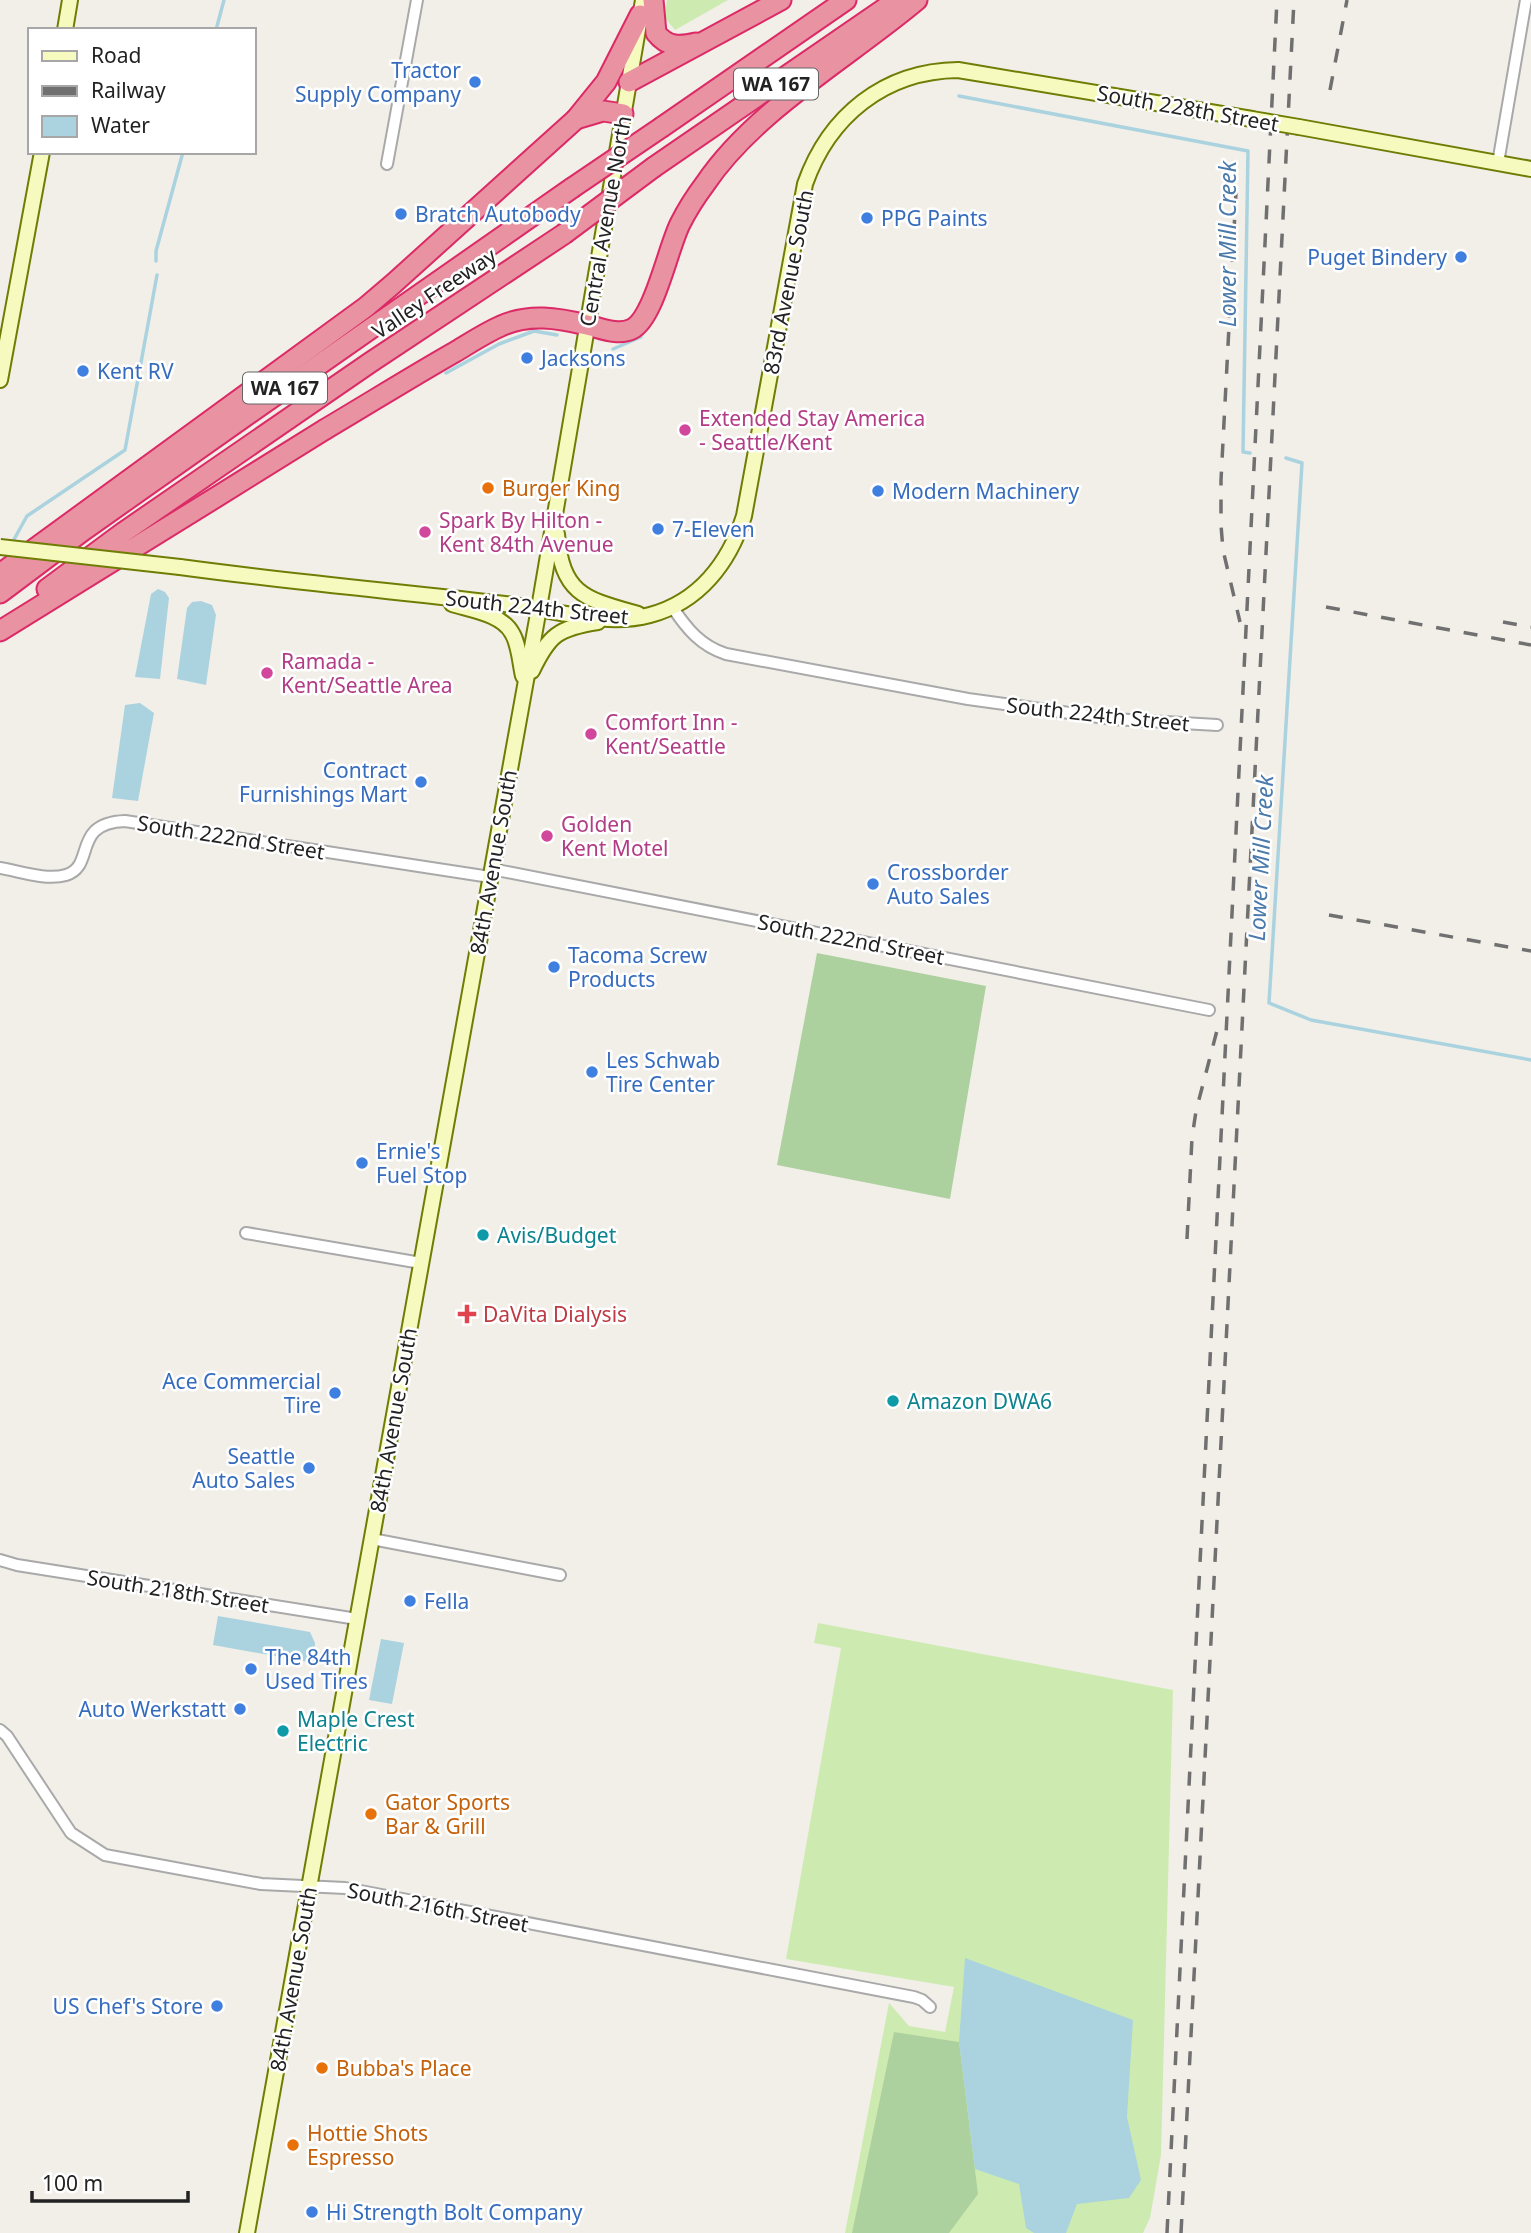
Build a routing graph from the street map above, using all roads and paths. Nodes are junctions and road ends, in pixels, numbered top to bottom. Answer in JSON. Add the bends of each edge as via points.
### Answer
{"nodes":[{"id":1,"x":70,"y":0,"type":"edge"},
{"id":2,"x":417,"y":0,"type":"edge"},
{"id":3,"x":781,"y":0,"type":"edge"},
{"id":4,"x":846,"y":0,"type":"edge"},
{"id":5,"x":897,"y":0,"type":"edge"},
{"id":6,"x":917,"y":0,"type":"edge"},
{"id":7,"x":1526,"y":0,"type":"edge"},
{"id":8,"x":645,"y":5,"type":"edge"},
{"id":9,"x":65,"y":28,"type":"edge"},
{"id":10,"x":707,"y":41,"type":"junction"},
{"id":11,"x":629,"y":82,"type":"junction"},
{"id":12,"x":852,"y":109,"type":"joint"},
{"id":13,"x":623,"y":114,"type":"junction"},
{"id":14,"x":576,"y":119,"type":"junction"},
{"id":15,"x":42,"y":154,"type":"edge"},
{"id":16,"x":1498,"y":163,"type":"junction"},
{"id":17,"x":387,"y":164,"type":"dead end"},
{"id":18,"x":1531,"y":169,"type":"edge"},
{"id":19,"x":587,"y":325,"type":"junction"},
{"id":20,"x":0,"y":380,"type":"edge"},
{"id":21,"x":555,"y":512,"type":"junction"},
{"id":22,"x":0,"y":547,"type":"edge"},
{"id":23,"x":0,"y":574,"type":"edge"},
{"id":24,"x":0,"y":593,"type":"edge"},
{"id":25,"x":421,"y":594,"type":"junction"},
{"id":26,"x":539,"y":608,"type":"junction"},
{"id":27,"x":673,"y":608,"type":"junction"},
{"id":28,"x":646,"y":616,"type":"junction"},
{"id":29,"x":620,"y":619,"type":"junction"},
{"id":30,"x":0,"y":629,"type":"edge"},
{"id":31,"x":525,"y":684,"type":"junction"},
{"id":32,"x":1217,"y":725,"type":"dead end"},
{"id":33,"x":0,"y":868,"type":"edge"},
{"id":34,"x":491,"y":873,"type":"junction"},
{"id":35,"x":1209,"y":1010,"type":"dead end"},
{"id":36,"x":246,"y":1233,"type":"dead end"},
{"id":37,"x":421,"y":1263,"type":"junction"},
{"id":38,"x":372,"y":1539,"type":"junction"},
{"id":39,"x":0,"y":1560,"type":"edge"},
{"id":40,"x":560,"y":1575,"type":"dead end"},
{"id":41,"x":358,"y":1619,"type":"junction"},
{"id":42,"x":0,"y":1730,"type":"edge"},
{"id":43,"x":309,"y":1886,"type":"junction"},
{"id":44,"x":930,"y":2007,"type":"dead end"},
{"id":45,"x":247,"y":2233,"type":"edge"}],
"edges":[{"from":1,"to":9,"type":"main road"},
{"from":2,"to":17,"type":"street"},
{"from":3,"to":10,"type":"highway"},
{"from":4,"to":24,"type":"highway","name":"Valley Freeway","number":"WA 167","bridge":true,"via":[[247,415]]},
{"from":5,"to":30,"type":"highway","name":"Valley Freeway","number":"WA 167","bridge":true,"via":[[564,234],[124,532]]},
{"from":6,"to":19,"type":"highway","via":[[774,111],[720,163],[680,223],[641,322],[625,331]]},
{"from":7,"to":16,"type":"street"},
{"from":8,"to":10,"type":"highway","via":[[664,41],[674,46]]},
{"from":8,"to":11,"type":"main road","name":"Central Avenue North"},
{"from":8,"to":14,"type":"highway","via":[[606,82]]},
{"from":10,"to":11,"type":"highway"},
{"from":11,"to":13,"type":"main road","name":"Central Avenue North"},
{"from":12,"to":16,"type":"main road","name":"South 228th Street","bridge":true,"via":[[897,82],[958,69]]},
{"from":12,"to":27,"type":"main road","name":"83rd Avenue South","via":[[820,149],[801,201],[740,529],[713,577]]},
{"from":13,"to":14,"type":"highway","via":[[603,111]]},
{"from":13,"to":19,"type":"main road","name":"Central Avenue North"},
{"from":14,"to":23,"type":"highway","via":[[366,307]]},
{"from":15,"to":20,"type":"main road"},
{"from":16,"to":18,"type":"main road","name":"South 228th Street"},
{"from":19,"to":21,"type":"main road","name":"Central Avenue North"},
{"from":19,"to":30,"type":"highway","via":[[534,317],[490,331]]},
{"from":21,"to":26,"type":"main road","name":"Central Avenue North"},
{"from":21,"to":28,"type":"main road","via":[[560,559],[570,583],[596,601]]},
{"from":22,"to":25,"type":"main road","name":"South 224th Street","bridge":true},
{"from":25,"to":26,"type":"main road","name":"South 224th Street"},
{"from":25,"to":31,"type":"main road","via":[[505,625],[513,633]]},
{"from":26,"to":29,"type":"main road","name":"South 224th Street"},
{"from":26,"to":31,"type":"main road","name":"84th Avenue South"},
{"from":27,"to":28,"type":"main road","name":"South 224th Street"},
{"from":27,"to":32,"type":"street","name":"South 224th Street","via":[[694,636],[726,654],[968,699],[1113,719]]},
{"from":28,"to":29,"type":"main road","name":"South 224th Street"},
{"from":29,"to":31,"type":"main road","via":[[576,626],[548,641]]},
{"from":31,"to":34,"type":"main road","name":"84th Avenue South"},
{"from":33,"to":34,"type":"street","name":"South 222nd Street","via":[[52,877],[69,874],[99,826],[125,821]]},
{"from":34,"to":35,"type":"street","name":"South 222nd Street"},
{"from":34,"to":37,"type":"main road","name":"84th Avenue South"},
{"from":36,"to":37,"type":"street"},
{"from":37,"to":38,"type":"main road","name":"84th Avenue South"},
{"from":38,"to":40,"type":"street"},
{"from":38,"to":41,"type":"main road","name":"84th Avenue South"},
{"from":39,"to":41,"type":"street","name":"South 218th Street"},
{"from":41,"to":43,"type":"main road","name":"84th Avenue South"},
{"from":42,"to":43,"type":"street","name":"South 216th Street","via":[[71,1833],[105,1855],[261,1884]]},
{"from":43,"to":44,"type":"street","name":"South 216th Street","via":[[345,1888],[903,1995]]},
{"from":43,"to":45,"type":"main road","name":"84th Avenue South"}]}
